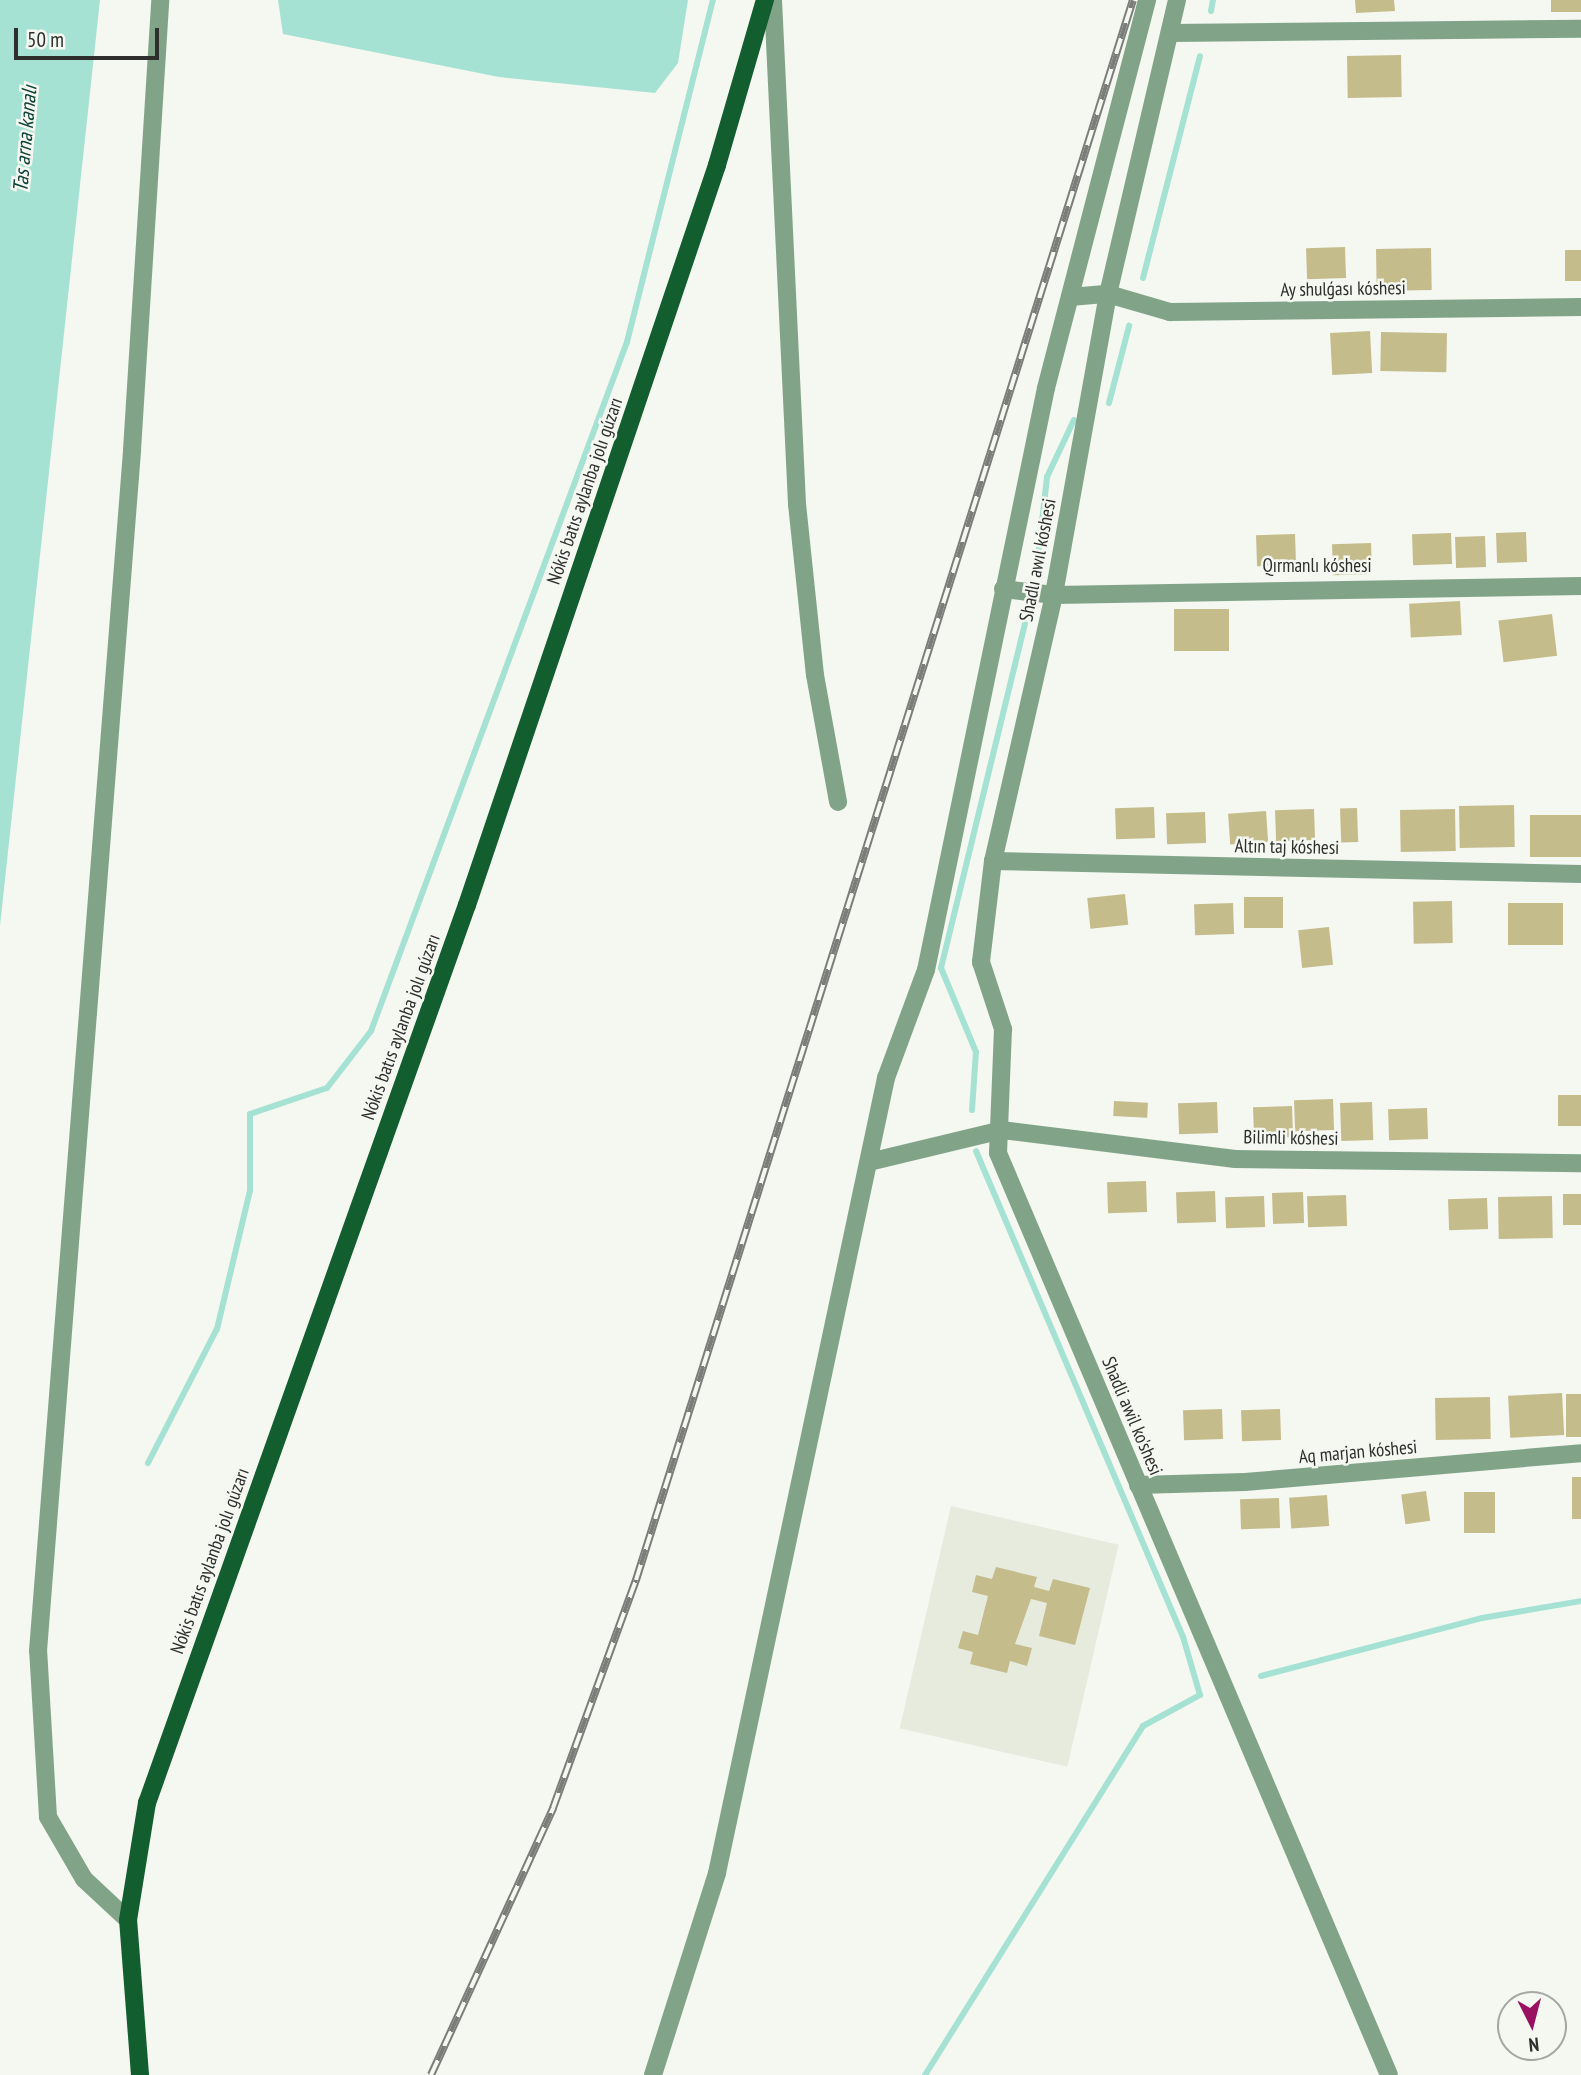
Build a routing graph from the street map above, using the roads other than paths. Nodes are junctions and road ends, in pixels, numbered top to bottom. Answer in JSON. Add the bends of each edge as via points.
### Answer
{"nodes":[{"id":1,"x":160,"y":0,"type":"edge"},
{"id":2,"x":765,"y":0,"type":"edge"},
{"id":3,"x":773,"y":0,"type":"edge"},
{"id":4,"x":1147,"y":0,"type":"edge"},
{"id":5,"x":1177,"y":0,"type":"edge"},
{"id":6,"x":1581,"y":29,"type":"edge"},
{"id":7,"x":1171,"y":33,"type":"junction"},
{"id":8,"x":1108,"y":295,"type":"junction"},
{"id":9,"x":1070,"y":296,"type":"junction"},
{"id":10,"x":1581,"y":307,"type":"edge"},
{"id":11,"x":1581,"y":586,"type":"edge"},
{"id":12,"x":1003,"y":589,"type":"junction"},
{"id":13,"x":1054,"y":595,"type":"junction"},
{"id":14,"x":838,"y":802,"type":"dead end"},
{"id":15,"x":993,"y":861,"type":"junction"},
{"id":16,"x":1581,"y":874,"type":"edge"},
{"id":17,"x":1002,"y":1130,"type":"junction"},
{"id":18,"x":869,"y":1162,"type":"junction"},
{"id":19,"x":1581,"y":1163,"type":"edge"},
{"id":20,"x":1581,"y":1453,"type":"edge"},
{"id":21,"x":1138,"y":1485,"type":"junction"},
{"id":22,"x":128,"y":1920,"type":"junction"},
{"id":23,"x":140,"y":2075,"type":"edge"},
{"id":24,"x":653,"y":2075,"type":"edge"},
{"id":25,"x":1389,"y":2075,"type":"edge"}],
"edges":[{"from":1,"to":22,"type":"street","via":[[132,450],[38,1651],[48,1817],[84,1879]]},
{"from":2,"to":22,"type":"main road","name":"Nókis batıs aylanba jolı gúzarı","via":[[718,165],[467,905],[147,1803]]},
{"from":3,"to":14,"type":"street","via":[[797,503],[815,675]]},
{"from":4,"to":9,"type":"street"},
{"from":5,"to":7,"type":"street","name":"Shadlı awıl kóshesi"},
{"from":6,"to":7,"type":"street"},
{"from":7,"to":8,"type":"street","name":"Shadlı awıl kóshesi"},
{"from":8,"to":9,"type":"street","name":"Ay shulǵası kóshesi"},
{"from":8,"to":10,"type":"street","name":"Ay shulǵası kóshesi","via":[[1170,312]]},
{"from":8,"to":13,"type":"street","name":"Shadlı awıl kóshesi"},
{"from":9,"to":12,"type":"street"},
{"from":11,"to":13,"type":"street","name":"Qırmanlı kóshesi"},
{"from":12,"to":13,"type":"street","name":"Qırmanlı kóshesi"},
{"from":12,"to":18,"type":"street","via":[[926,970],[886,1078]]},
{"from":13,"to":15,"type":"street","name":"Shadlı awıl kóshesi"},
{"from":15,"to":16,"type":"street","name":"Altın taj kóshesi"},
{"from":15,"to":17,"type":"street","name":"Shadlı awıl kóshesi","via":[[981,962],[1003,1029]]},
{"from":17,"to":18,"type":"street"},
{"from":17,"to":19,"type":"street","name":"Bilimli kóshesi","via":[[1235,1159]]},
{"from":17,"to":21,"type":"street","name":"Shadli awil ko'shesi","via":[[998,1153]]},
{"from":18,"to":24,"type":"street","via":[[717,1873]]},
{"from":20,"to":21,"type":"street","name":"Aq marjan kóshesi","via":[[1245,1482]]},
{"from":21,"to":25,"type":"street","name":"Shadli awil ko'shesi","via":[[1241,1714]]},
{"from":22,"to":23,"type":"main road","name":"Nókis batıs aylanba jolı gúzarı","via":[[130,2003]]}]}
